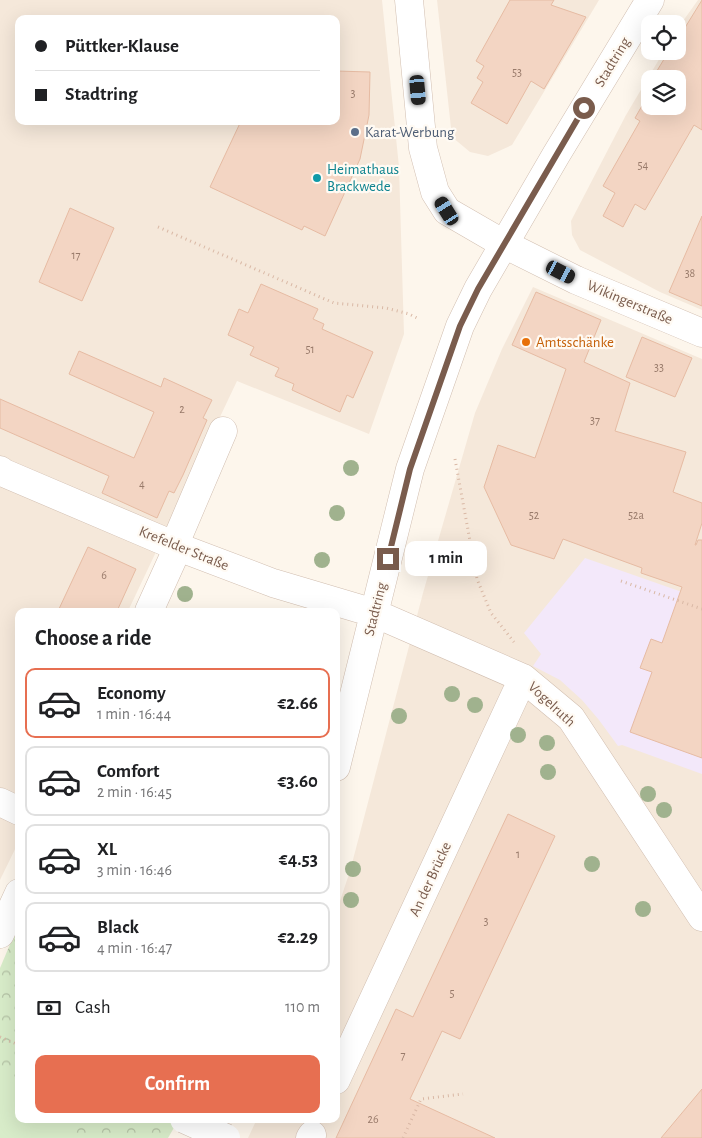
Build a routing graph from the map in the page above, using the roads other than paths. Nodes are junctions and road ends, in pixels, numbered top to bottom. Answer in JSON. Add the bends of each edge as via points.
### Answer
{"nodes":[{"id":1,"x":409,"y":0,"type":"edge"},
{"id":2,"x":650,"y":0,"type":"edge"},
{"id":3,"x":504,"y":244,"type":"junction"},
{"id":4,"x":702,"y":333,"type":"edge"},
{"id":5,"x":223,"y":431,"type":"dead end"},
{"id":6,"x":0,"y":470,"type":"edge"},
{"id":7,"x":176,"y":547,"type":"junction"},
{"id":8,"x":150,"y":608,"type":"edge"},
{"id":9,"x":374,"y":613,"type":"junction"},
{"id":10,"x":523,"y":678,"type":"junction"},
{"id":11,"x":340,"y":751,"type":"edge"},
{"id":12,"x":0,"y":802,"type":"edge"},
{"id":13,"x":15,"y":808,"type":"edge"},
{"id":14,"x":15,"y":902,"type":"edge"},
{"id":15,"x":702,"y":917,"type":"edge"},
{"id":16,"x":0,"y":934,"type":"edge"},
{"id":17,"x":340,"y":1071,"type":"edge"},
{"id":18,"x":193,"y":1123,"type":"edge"},
{"id":19,"x":213,"y":1123,"type":"edge"},
{"id":20,"x":206,"y":1138,"type":"edge"},
{"id":21,"x":226,"y":1138,"type":"edge"}],
"edges":[{"from":1,"to":3,"type":"street","name":"Wikingerstraße","via":[[423,148],[436,192],[447,211]]},
{"from":2,"to":3,"type":"street","name":"Stadtring"},
{"from":3,"to":4,"type":"street","name":"Wikingerstraße","via":[[576,280]]},
{"from":3,"to":9,"type":"street","name":"Stadtring","via":[[460,326],[410,469]]},
{"from":5,"to":7,"type":"street"},
{"from":6,"to":7,"type":"street","name":"Krefelder Straße"},
{"from":7,"to":8,"type":"street"},
{"from":7,"to":9,"type":"street","name":"Krefelder Straße","via":[[273,583]]},
{"from":9,"to":10,"type":"street","name":"Vogelruth"},
{"from":9,"to":11,"type":"street","name":"Stadtring"},
{"from":10,"to":15,"type":"street","name":"Vogelruth","via":[[571,718]]},
{"from":10,"to":17,"type":"street","name":"An der Brücke"},
{"from":12,"to":13,"type":"street"},
{"from":14,"to":16,"type":"street"},
{"from":18,"to":21,"type":"street","bridge":true},
{"from":19,"to":20,"type":"street"}]}
